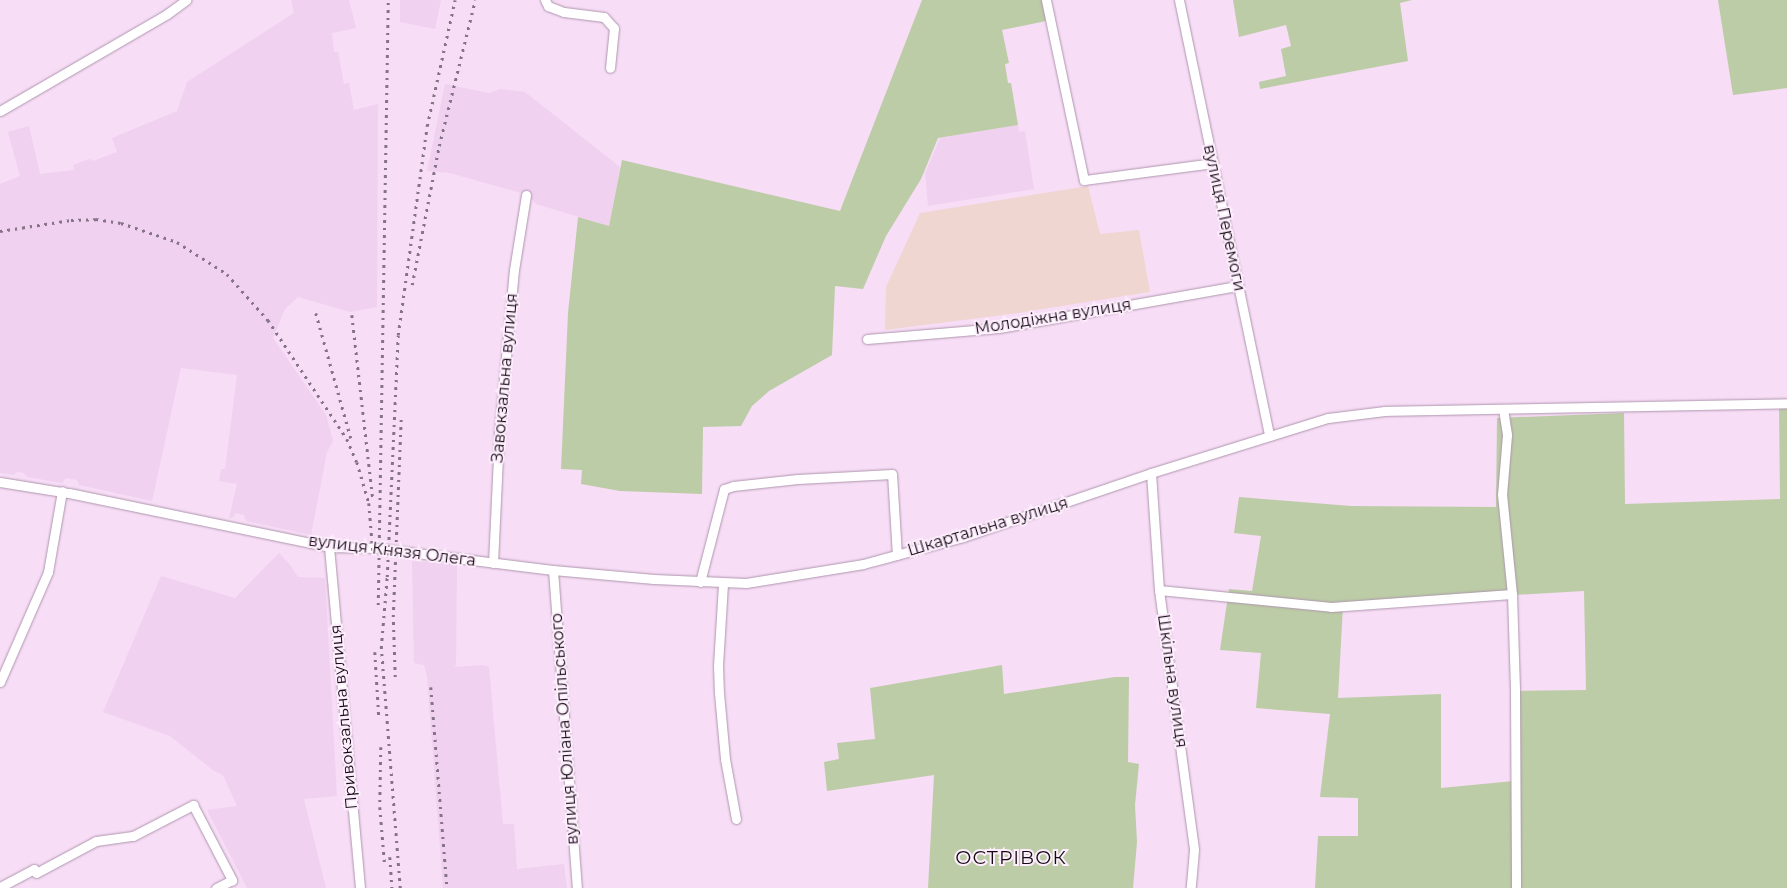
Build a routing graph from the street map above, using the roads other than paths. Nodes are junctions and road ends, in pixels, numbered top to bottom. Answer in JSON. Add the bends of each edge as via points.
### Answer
{"nodes":[{"id":1,"x":186,"y":0,"type":"edge"},
{"id":2,"x":545,"y":0,"type":"edge"},
{"id":3,"x":1046,"y":0,"type":"edge"},
{"id":4,"x":1179,"y":0,"type":"edge"},
{"id":5,"x":610,"y":68,"type":"dead end"},
{"id":6,"x":0,"y":111,"type":"edge"},
{"id":7,"x":1213,"y":163,"type":"junction"},
{"id":8,"x":526,"y":194,"type":"dead end"},
{"id":9,"x":1238,"y":286,"type":"junction"},
{"id":10,"x":867,"y":339,"type":"dead end"},
{"id":11,"x":1787,"y":403,"type":"edge"},
{"id":12,"x":1503,"y":409,"type":"junction"},
{"id":13,"x":1269,"y":436,"type":"junction"},
{"id":14,"x":1151,"y":473,"type":"junction"},
{"id":15,"x":0,"y":482,"type":"edge"},
{"id":16,"x":62,"y":491,"type":"junction"},
{"id":17,"x":329,"y":547,"type":"junction"},
{"id":18,"x":897,"y":555,"type":"junction"},
{"id":19,"x":492,"y":563,"type":"junction"},
{"id":20,"x":553,"y":570,"type":"junction"},
{"id":21,"x":700,"y":582,"type":"junction"},
{"id":22,"x":723,"y":584,"type":"junction"},
{"id":23,"x":1159,"y":590,"type":"junction"},
{"id":24,"x":1512,"y":594,"type":"junction"},
{"id":25,"x":0,"y":682,"type":"edge"},
{"id":26,"x":736,"y":819,"type":"dead end"},
{"id":27,"x":0,"y":887,"type":"edge"},
{"id":28,"x":216,"y":888,"type":"edge"},
{"id":29,"x":360,"y":888,"type":"edge"},
{"id":30,"x":577,"y":888,"type":"edge"},
{"id":31,"x":1191,"y":888,"type":"edge"},
{"id":32,"x":1516,"y":888,"type":"edge"}],
"edges":[{"from":1,"to":6,"type":"street"},
{"from":2,"to":5,"type":"street","via":[[548,6],[564,12],[604,17],[614,28]]},
{"from":3,"to":7,"type":"street","via":[[1084,180]]},
{"from":4,"to":7,"type":"street","name":"вулиця Перемоги"},
{"from":7,"to":9,"type":"street","name":"вулиця Перемоги"},
{"from":8,"to":19,"type":"street","name":"Завокзальна вулиця","via":[[514,270],[499,434]]},
{"from":9,"to":10,"type":"street","name":"Молодіжна вулиця","via":[[1000,328]]},
{"from":9,"to":13,"type":"street","name":"вулиця Перемоги"},
{"from":11,"to":12,"type":"street","name":"Шкартальна вулиця"},
{"from":12,"to":13,"type":"street","name":"Шкартальна вулиця","via":[[1385,411],[1328,418]]},
{"from":12,"to":24,"type":"street","via":[[1507,435],[1502,494]]},
{"from":13,"to":14,"type":"street","name":"Шкартальна вулиця"},
{"from":14,"to":18,"type":"street","name":"Шкартальна вулиця","via":[[1045,511]]},
{"from":14,"to":23,"type":"street","name":"Шкільна вулиця"},
{"from":15,"to":16,"type":"street","name":"вулиця Князя Олега"},
{"from":16,"to":17,"type":"street","name":"вулиця Князя Олега"},
{"from":16,"to":25,"type":"street","via":[[48,572]]},
{"from":17,"to":19,"type":"street","name":"вулиця Князя Олега","via":[[376,548]]},
{"from":17,"to":29,"type":"street","name":"Привокзальна вулиця"},
{"from":18,"to":21,"type":"street","via":[[892,474],[732,486],[724,489]]},
{"from":18,"to":22,"type":"street","name":"Шкартальна вулиця","via":[[824,572]]},
{"from":19,"to":20,"type":"street","name":"вулиця Князя Олега"},
{"from":20,"to":21,"type":"street","name":"вулиця Князя Олега"},
{"from":20,"to":30,"type":"street","name":"вулиця Юліана Опільського"},
{"from":21,"to":22,"type":"street","name":"Шкартальна вулиця"},
{"from":22,"to":26,"type":"street","via":[[719,693],[725,759]]},
{"from":23,"to":24,"type":"street","via":[[1331,607]]},
{"from":23,"to":31,"type":"street","name":"Шкільна вулиця","via":[[1194,850]]},
{"from":24,"to":32,"type":"street"},
{"from":27,"to":28,"type":"street","via":[[34,869],[36,873],[96,841],[133,836],[193,805],[232,880]]}]}
